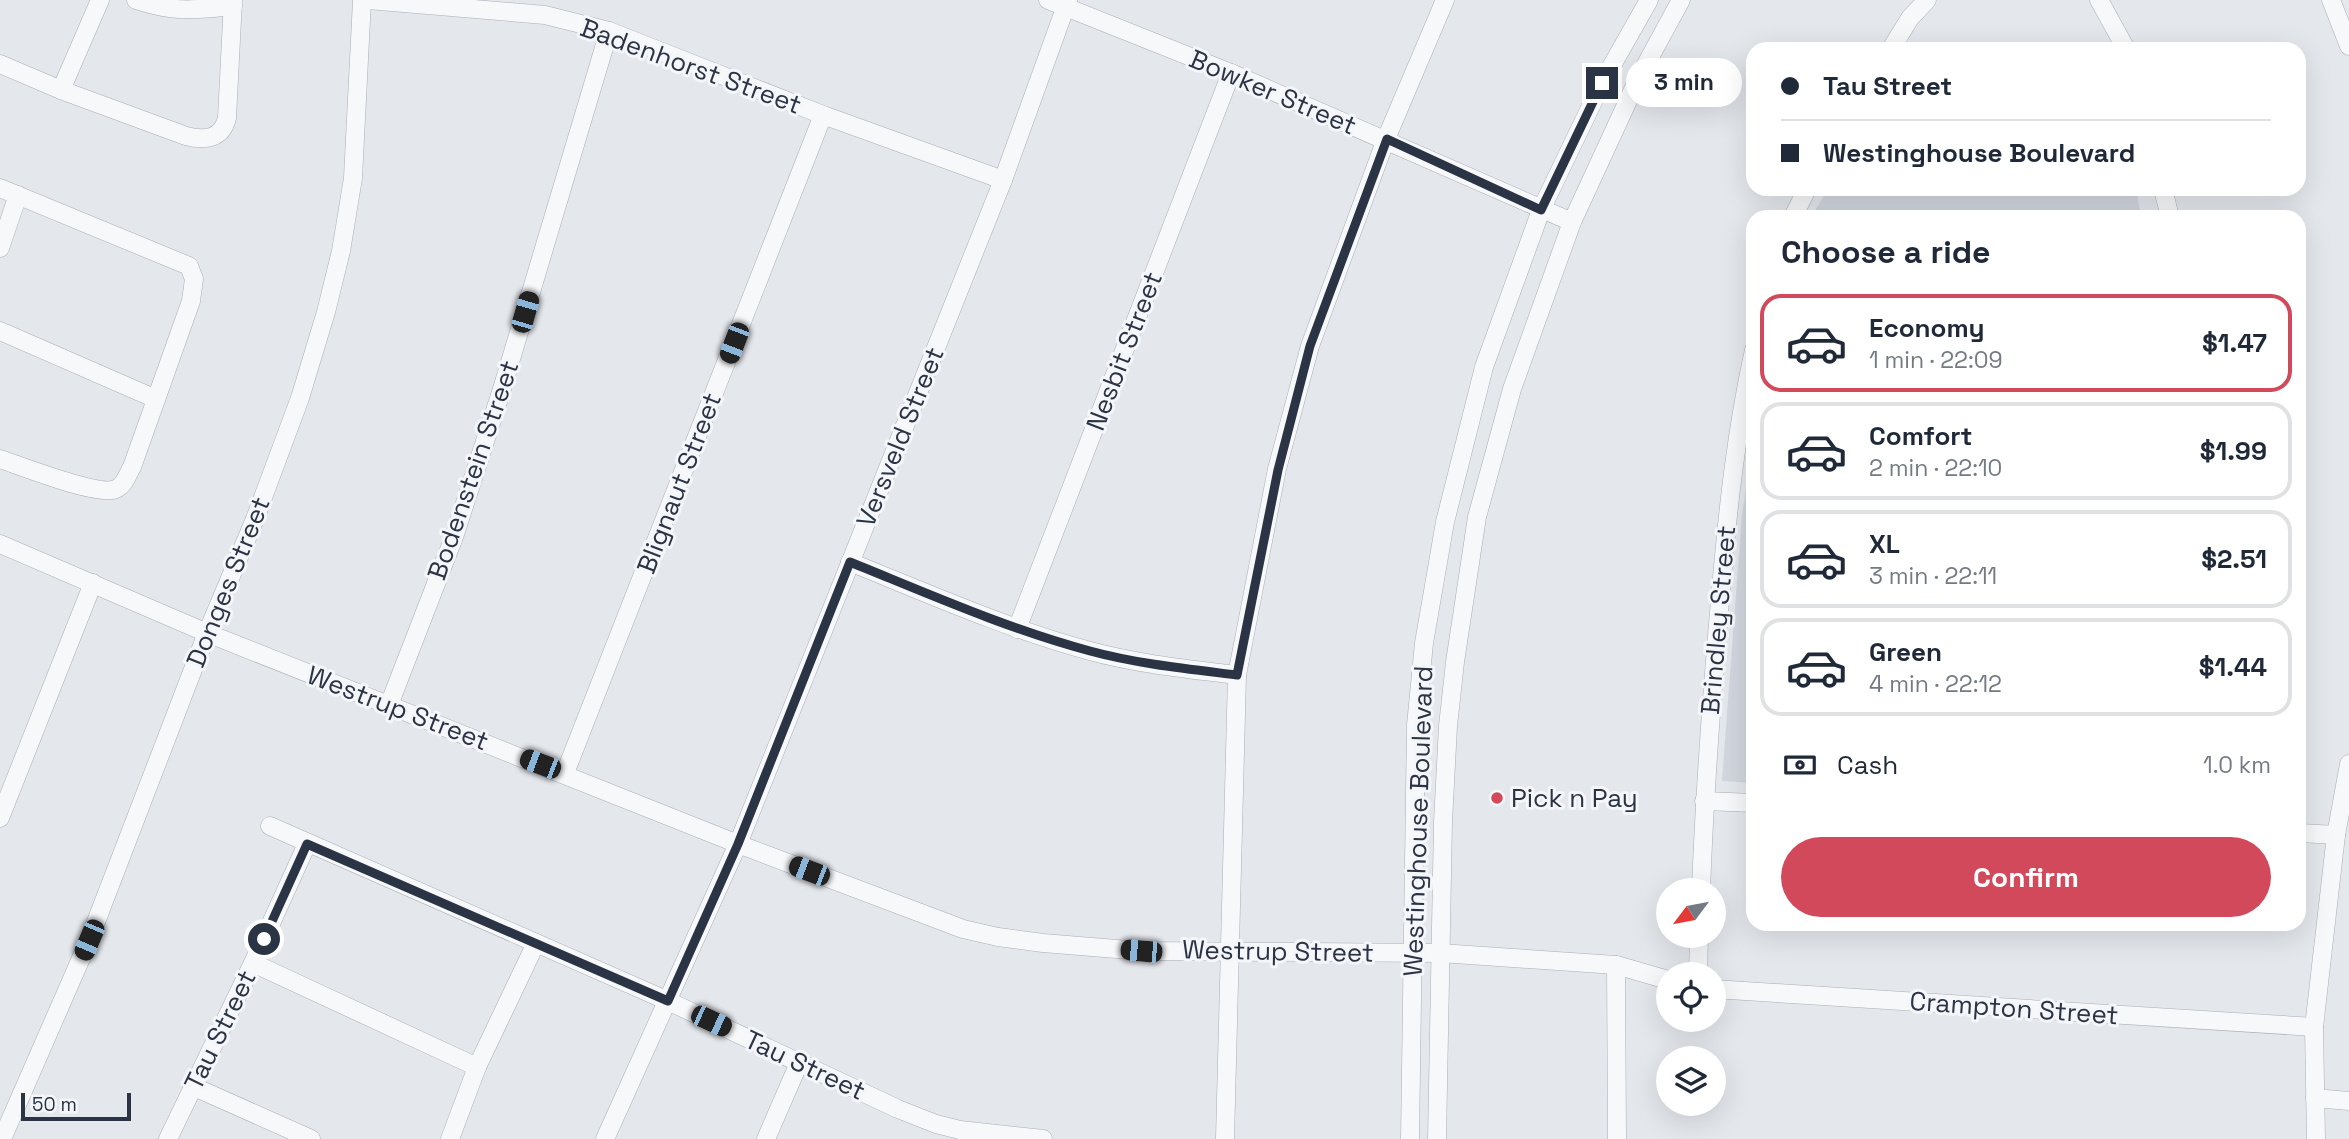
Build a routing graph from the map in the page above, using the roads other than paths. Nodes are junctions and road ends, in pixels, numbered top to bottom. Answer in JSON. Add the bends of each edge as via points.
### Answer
{"nodes":[{"id":1,"x":100,"y":0,"type":"edge"},
{"id":2,"x":136,"y":0,"type":"edge"},
{"id":3,"x":365,"y":0,"type":"edge"},
{"id":4,"x":1445,"y":0,"type":"edge"},
{"id":5,"x":1649,"y":0,"type":"edge"},
{"id":6,"x":1681,"y":0,"type":"edge"},
{"id":7,"x":1927,"y":0,"type":"edge"},
{"id":8,"x":2099,"y":0,"type":"edge"},
{"id":9,"x":2331,"y":0,"type":"edge"},
{"id":10,"x":1060,"y":2,"type":"edge"},
{"id":11,"x":233,"y":3,"type":"edge"},
{"id":12,"x":609,"y":31,"type":"junction"},
{"id":13,"x":1895,"y":42,"type":"edge"},
{"id":14,"x":2122,"y":42,"type":"edge"},
{"id":15,"x":2349,"y":46,"type":"edge"},
{"id":16,"x":0,"y":64,"type":"edge"},
{"id":17,"x":1231,"y":74,"type":"junction"},
{"id":18,"x":61,"y":90,"type":"junction"},
{"id":19,"x":823,"y":115,"type":"junction"},
{"id":20,"x":1387,"y":139,"type":"junction"},
{"id":21,"x":1003,"y":180,"type":"junction"},
{"id":22,"x":0,"y":188,"type":"edge"},
{"id":23,"x":18,"y":195,"type":"junction"},
{"id":24,"x":1541,"y":210,"type":"junction"},
{"id":25,"x":1572,"y":222,"type":"junction"},
{"id":26,"x":0,"y":248,"type":"edge"},
{"id":27,"x":0,"y":331,"type":"edge"},
{"id":28,"x":1746,"y":387,"type":"edge"},
{"id":29,"x":156,"y":400,"type":"junction"},
{"id":30,"x":0,"y":459,"type":"edge"},
{"id":31,"x":0,"y":544,"type":"edge"},
{"id":32,"x":850,"y":562,"type":"junction"},
{"id":33,"x":93,"y":583,"type":"junction"},
{"id":34,"x":1017,"y":629,"type":"junction"},
{"id":35,"x":207,"y":633,"type":"junction"},
{"id":36,"x":1237,"y":675,"type":"junction"},
{"id":37,"x":389,"y":705,"type":"junction"},
{"id":38,"x":2349,"y":764,"type":"edge"},
{"id":39,"x":565,"y":773,"type":"junction"},
{"id":40,"x":1704,"y":800,"type":"junction"},
{"id":41,"x":1746,"y":803,"type":"edge"},
{"id":42,"x":0,"y":818,"type":"edge"},
{"id":43,"x":270,"y":826,"type":"dead end"},
{"id":44,"x":2306,"y":833,"type":"edge"},
{"id":45,"x":2336,"y":835,"type":"junction"},
{"id":46,"x":307,"y":844,"type":"junction"},
{"id":47,"x":738,"y":844,"type":"junction"},
{"id":48,"x":1701,"y":878,"type":"edge"},
{"id":49,"x":536,"y":943,"type":"junction"},
{"id":50,"x":1229,"y":950,"type":"junction"},
{"id":51,"x":1414,"y":953,"type":"junction"},
{"id":52,"x":1440,"y":953,"type":"junction"},
{"id":53,"x":253,"y":963,"type":"junction"},
{"id":54,"x":1616,"y":965,"type":"junction"},
{"id":55,"x":1656,"y":977,"type":"edge"},
{"id":56,"x":1726,"y":990,"type":"edge"},
{"id":57,"x":668,"y":1001,"type":"junction"},
{"id":58,"x":2314,"y":1027,"type":"junction"},
{"id":59,"x":799,"y":1063,"type":"junction"},
{"id":60,"x":477,"y":1067,"type":"junction"},
{"id":61,"x":192,"y":1086,"type":"junction"},
{"id":62,"x":2315,"y":1098,"type":"junction"},
{"id":63,"x":2349,"y":1101,"type":"edge"},
{"id":64,"x":2,"y":1139,"type":"edge"},
{"id":65,"x":168,"y":1139,"type":"edge"},
{"id":66,"x":311,"y":1139,"type":"edge"},
{"id":67,"x":450,"y":1139,"type":"edge"},
{"id":68,"x":605,"y":1139,"type":"edge"},
{"id":69,"x":766,"y":1139,"type":"edge"},
{"id":70,"x":1043,"y":1139,"type":"edge"},
{"id":71,"x":1225,"y":1139,"type":"edge"},
{"id":72,"x":1410,"y":1139,"type":"edge"},
{"id":73,"x":1437,"y":1139,"type":"edge"},
{"id":74,"x":1617,"y":1139,"type":"edge"},
{"id":75,"x":2316,"y":1139,"type":"edge"}],
"edges":[{"from":1,"to":18,"type":"street"},
{"from":2,"to":11,"type":"street","via":[[184,11]]},
{"from":3,"to":12,"type":"street","name":"Badenhorst Street","via":[[545,15]]},
{"from":3,"to":35,"type":"street","name":"Donges Street","via":[[353,178],[332,288],[300,398]]},
{"from":4,"to":20,"type":"street"},
{"from":5,"to":24,"type":"street","name":"Westinghouse Boulevard","via":[[1602,83]]},
{"from":6,"to":25,"type":"street","name":"Westinghouse Boulevard","via":[[1638,79]]},
{"from":7,"to":13,"type":"street"},
{"from":8,"to":14,"type":"street"},
{"from":9,"to":15,"type":"street"},
{"from":10,"to":17,"type":"street","name":"Bowker Street"},
{"from":10,"to":21,"type":"street","name":"Versveld Street"},
{"from":11,"to":18,"type":"street","via":[[227,118],[216,136],[186,136]]},
{"from":12,"to":19,"type":"street","name":"Badenhorst Street"},
{"from":12,"to":37,"type":"street","name":"Bodenstein Street","via":[[454,537]]},
{"from":16,"to":18,"type":"street"},
{"from":17,"to":20,"type":"street","name":"Bowker Street"},
{"from":17,"to":34,"type":"street","name":"Nesbit Street"},
{"from":19,"to":21,"type":"street","name":"Badenhorst Street"},
{"from":19,"to":39,"type":"street","name":"Blignaut Street"},
{"from":20,"to":24,"type":"street","name":"Bowker Street"},
{"from":20,"to":36,"type":"street","via":[[1303,371]]},
{"from":21,"to":32,"type":"street","name":"Versveld Street"},
{"from":22,"to":23,"type":"street"},
{"from":23,"to":26,"type":"street"},
{"from":23,"to":29,"type":"street","via":[[192,270],[191,301]]},
{"from":24,"to":25,"type":"street","name":"Bowker Street"},
{"from":24,"to":51,"type":"street","name":"Westinghouse Boulevard","via":[[1481,380],[1444,522],[1431,593],[1416,725]]},
{"from":25,"to":52,"type":"street","name":"Westinghouse Boulevard","via":[[1512,389],[1477,517],[1448,726]]},
{"from":27,"to":29,"type":"street"},
{"from":28,"to":40,"type":"street","name":"Brindley Street","via":[[1727,509]]},
{"from":29,"to":30,"type":"street","via":[[124,483],[116,489],[96,490]]},
{"from":31,"to":33,"type":"street","name":"Westrup Street"},
{"from":32,"to":34,"type":"street"},
{"from":32,"to":47,"type":"street","name":"Versveld Street"},
{"from":33,"to":35,"type":"street","name":"Westrup Street"},
{"from":33,"to":42,"type":"street"},
{"from":34,"to":36,"type":"street","via":[[1142,663]]},
{"from":35,"to":37,"type":"street","name":"Westrup Street"},
{"from":35,"to":64,"type":"street","name":"Donges Street","via":[[89,940]]},
{"from":36,"to":50,"type":"street"},
{"from":37,"to":39,"type":"street","name":"Westrup Street"},
{"from":38,"to":45,"type":"street"},
{"from":39,"to":47,"type":"street","name":"Westrup Street"},
{"from":40,"to":41,"type":"street"},
{"from":40,"to":48,"type":"street","name":"Brindley Street"},
{"from":43,"to":46,"type":"street","name":"Tau Street"},
{"from":44,"to":45,"type":"street"},
{"from":45,"to":58,"type":"street"},
{"from":46,"to":49,"type":"street","name":"Tau Street"},
{"from":46,"to":53,"type":"street","name":"Tau Street"},
{"from":47,"to":50,"type":"street","name":"Westrup Street","via":[[963,929],[998,937],[1141,951]]},
{"from":47,"to":57,"type":"street","name":"Versveld Street"},
{"from":49,"to":57,"type":"street","name":"Tau Street"},
{"from":49,"to":60,"type":"street"},
{"from":50,"to":51,"type":"street","name":"Westrup Street"},
{"from":50,"to":71,"type":"street"},
{"from":51,"to":52,"type":"street"},
{"from":51,"to":72,"type":"street","name":"Westinghouse Boulevard"},
{"from":52,"to":54,"type":"street"},
{"from":52,"to":73,"type":"street","name":"Westinghouse Boulevard"},
{"from":53,"to":60,"type":"street"},
{"from":53,"to":61,"type":"street","name":"Tau Street"},
{"from":54,"to":55,"type":"street"},
{"from":54,"to":74,"type":"street"},
{"from":56,"to":58,"type":"street","name":"Crampton Street"},
{"from":57,"to":59,"type":"street","name":"Tau Street"},
{"from":57,"to":68,"type":"street","name":"Versveld Street"},
{"from":58,"to":62,"type":"street"},
{"from":59,"to":69,"type":"street"},
{"from":59,"to":70,"type":"street","name":"Tau Street","via":[[936,1124]]},
{"from":60,"to":67,"type":"street"},
{"from":61,"to":65,"type":"street","name":"Tau Street"},
{"from":61,"to":66,"type":"street"},
{"from":62,"to":63,"type":"street"},
{"from":62,"to":75,"type":"street"}]}
